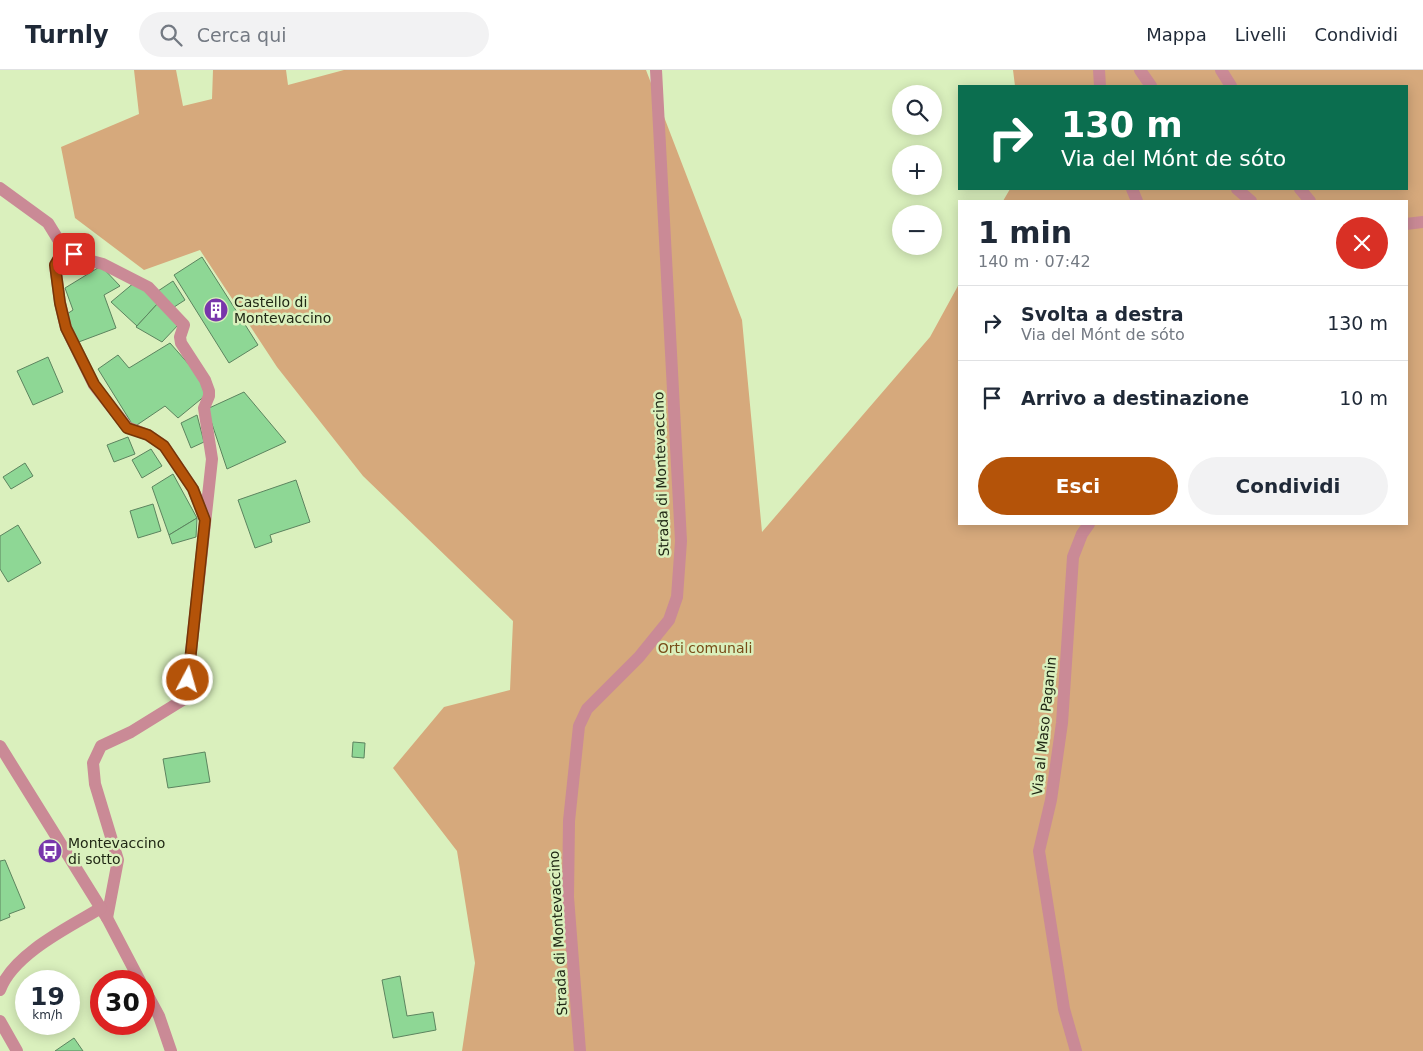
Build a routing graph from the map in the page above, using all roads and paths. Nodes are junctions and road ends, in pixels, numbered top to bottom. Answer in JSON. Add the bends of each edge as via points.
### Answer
{"nodes":[{"id":1,"x":656,"y":70,"type":"edge"},
{"id":2,"x":1099,"y":70,"type":"edge"},
{"id":3,"x":1140,"y":70,"type":"edge"},
{"id":4,"x":1222,"y":70,"type":"edge"},
{"id":5,"x":1100,"y":85,"type":"edge"},
{"id":6,"x":1150,"y":85,"type":"edge"},
{"id":7,"x":1230,"y":85,"type":"edge"},
{"id":8,"x":0,"y":188,"type":"edge"},
{"id":9,"x":1238,"y":190,"type":"edge"},
{"id":10,"x":1301,"y":190,"type":"edge"},
{"id":11,"x":1250,"y":200,"type":"edge"},
{"id":12,"x":1309,"y":200,"type":"edge"},
{"id":13,"x":1423,"y":222,"type":"edge"},
{"id":14,"x":1408,"y":224,"type":"edge"},
{"id":15,"x":64,"y":249,"type":"junction"},
{"id":16,"x":205,"y":520,"type":"junction"},
{"id":17,"x":1088,"y":525,"type":"edge"},
{"id":18,"x":0,"y":746,"type":"edge"},
{"id":19,"x":104,"y":913,"type":"junction"},
{"id":20,"x":134,"y":970,"type":"edge"},
{"id":21,"x":0,"y":990,"type":"edge"},
{"id":22,"x":155,"y":1009,"type":"edge"},
{"id":23,"x":0,"y":1021,"type":"edge"},
{"id":24,"x":17,"y":1051,"type":"edge"},
{"id":25,"x":170,"y":1051,"type":"edge"},
{"id":26,"x":580,"y":1051,"type":"edge"},
{"id":27,"x":1076,"y":1051,"type":"edge"}],
"edges":[{"from":1,"to":26,"type":"street","name":"Strada di Montevaccino","via":[[681,541],[677,597],[669,620],[639,658],[587,709],[579,726],[568,821],[568,897]]},
{"from":2,"to":5,"type":"street"},
{"from":3,"to":6,"type":"street"},
{"from":4,"to":7,"type":"street"},
{"from":8,"to":15,"type":"street","via":[[48,223]]},
{"from":9,"to":11,"type":"street"},
{"from":10,"to":12,"type":"street"},
{"from":13,"to":14,"type":"street"},
{"from":15,"to":16,"type":"street","via":[[55,265],[60,303],[66,328],[94,384],[127,428],[148,435],[164,446],[193,489]]},
{"from":15,"to":16,"type":"street","via":[[148,286],[184,325],[180,337],[182,343],[209,391],[204,408],[212,459]]},
{"from":16,"to":19,"type":"street","via":[[186,698],[131,732],[101,746],[93,763],[95,784],[118,860]]},
{"from":17,"to":27,"type":"street","name":"Via al Maso Paganin","via":[[1073,557],[1062,723],[1051,800],[1039,851],[1064,1009]]},
{"from":18,"to":19,"type":"street"},
{"from":19,"to":20,"type":"street"},
{"from":19,"to":21,"type":"street","via":[[40,944],[14,968]]},
{"from":22,"to":25,"type":"street"},
{"from":23,"to":24,"type":"street"}]}
